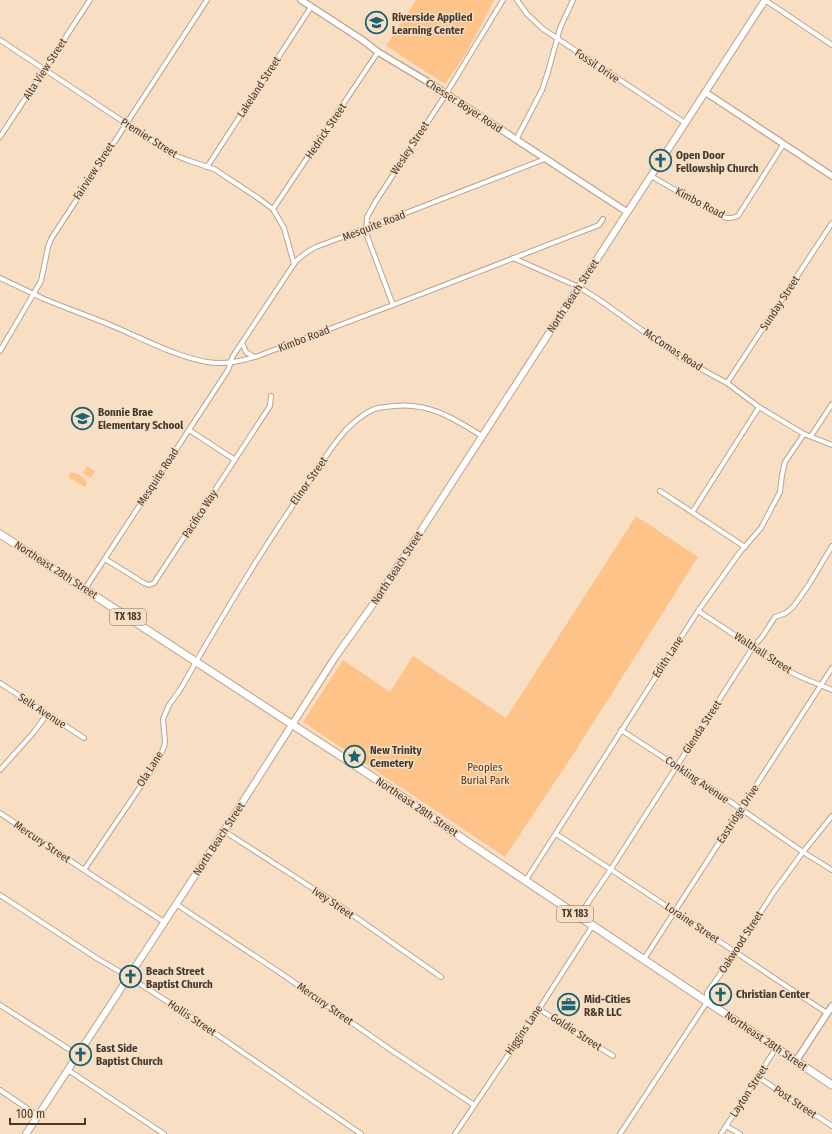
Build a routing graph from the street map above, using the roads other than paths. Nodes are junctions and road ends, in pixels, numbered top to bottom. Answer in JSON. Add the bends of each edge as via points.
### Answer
{"nodes":[{"id":1,"x":90,"y":0,"type":"edge"},
{"id":2,"x":207,"y":0,"type":"edge"},
{"id":3,"x":301,"y":0,"type":"edge"},
{"id":4,"x":503,"y":0,"type":"edge"},
{"id":5,"x":517,"y":0,"type":"edge"},
{"id":6,"x":573,"y":0,"type":"edge"},
{"id":7,"x":765,"y":0,"type":"edge"},
{"id":8,"x":311,"y":7,"type":"junction"},
{"id":9,"x":556,"y":38,"type":"junction"},
{"id":10,"x":0,"y":40,"type":"edge"},
{"id":11,"x":832,"y":45,"type":"edge"},
{"id":12,"x":378,"y":52,"type":"junction"},
{"id":13,"x":45,"y":70,"type":"junction"},
{"id":14,"x":706,"y":92,"type":"junction"},
{"id":15,"x":446,"y":94,"type":"junction"},
{"id":16,"x":126,"y":124,"type":"junction"},
{"id":17,"x":685,"y":124,"type":"junction"},
{"id":18,"x":0,"y":137,"type":"edge"},
{"id":19,"x":516,"y":140,"type":"junction"},
{"id":20,"x":783,"y":145,"type":"junction"},
{"id":21,"x":545,"y":158,"type":"junction"},
{"id":22,"x":208,"y":166,"type":"junction"},
{"id":23,"x":651,"y":176,"type":"junction"},
{"id":24,"x":832,"y":176,"type":"edge"},
{"id":25,"x":273,"y":209,"type":"junction"},
{"id":26,"x":627,"y":212,"type":"junction"},
{"id":27,"x":603,"y":219,"type":"dead end"},
{"id":28,"x":832,"y":223,"type":"edge"},
{"id":29,"x":366,"y":229,"type":"junction"},
{"id":30,"x":513,"y":258,"type":"junction"},
{"id":31,"x":294,"y":264,"type":"junction"},
{"id":32,"x":0,"y":278,"type":"edge"},
{"id":33,"x":579,"y":287,"type":"junction"},
{"id":34,"x":34,"y":294,"type":"junction"},
{"id":35,"x":393,"y":305,"type":"junction"},
{"id":36,"x":242,"y":343,"type":"junction"},
{"id":37,"x":0,"y":351,"type":"edge"},
{"id":38,"x":254,"y":358,"type":"junction"},
{"id":39,"x":231,"y":362,"type":"junction"},
{"id":40,"x":727,"y":384,"type":"junction"},
{"id":41,"x":271,"y":396,"type":"dead end"},
{"id":42,"x":832,"y":404,"type":"edge"},
{"id":43,"x":759,"y":407,"type":"junction"},
{"id":44,"x":189,"y":430,"type":"junction"},
{"id":45,"x":804,"y":434,"type":"junction"},
{"id":46,"x":482,"y":436,"type":"junction"},
{"id":47,"x":811,"y":436,"type":"junction"},
{"id":48,"x":832,"y":445,"type":"edge"},
{"id":49,"x":235,"y":460,"type":"junction"},
{"id":50,"x":660,"y":491,"type":"dead end"},
{"id":51,"x":693,"y":511,"type":"junction"},
{"id":52,"x":0,"y":534,"type":"edge"},
{"id":53,"x":745,"y":546,"type":"junction"},
{"id":54,"x":832,"y":546,"type":"edge"},
{"id":55,"x":105,"y":559,"type":"junction"},
{"id":56,"x":85,"y":589,"type":"junction"},
{"id":57,"x":698,"y":611,"type":"junction"},
{"id":58,"x":753,"y":647,"type":"junction"},
{"id":59,"x":196,"y":662,"type":"junction"},
{"id":60,"x":832,"y":668,"type":"edge"},
{"id":61,"x":0,"y":683,"type":"edge"},
{"id":62,"x":821,"y":685,"type":"junction"},
{"id":63,"x":832,"y":690,"type":"edge"},
{"id":64,"x":47,"y":714,"type":"junction"},
{"id":65,"x":291,"y":724,"type":"junction"},
{"id":66,"x":621,"y":730,"type":"junction"},
{"id":67,"x":84,"y":738,"type":"dead end"},
{"id":68,"x":676,"y":766,"type":"junction"},
{"id":69,"x":0,"y":770,"type":"edge"},
{"id":70,"x":741,"y":810,"type":"junction"},
{"id":71,"x":0,"y":813,"type":"edge"},
{"id":72,"x":832,"y":816,"type":"edge"},
{"id":73,"x":224,"y":831,"type":"junction"},
{"id":74,"x":556,"y":834,"type":"junction"},
{"id":75,"x":803,"y":852,"type":"junction"},
{"id":76,"x":611,"y":869,"type":"junction"},
{"id":77,"x":84,"y":870,"type":"junction"},
{"id":78,"x":832,"y":870,"type":"edge"},
{"id":79,"x":526,"y":880,"type":"junction"},
{"id":80,"x":0,"y":895,"type":"edge"},
{"id":81,"x":176,"y":904,"type":"junction"},
{"id":82,"x":674,"y":911,"type":"junction"},
{"id":83,"x":579,"y":916,"type":"junction"},
{"id":84,"x":164,"y":922,"type":"junction"},
{"id":85,"x":593,"y":925,"type":"junction"},
{"id":86,"x":735,"y":953,"type":"junction"},
{"id":87,"x":644,"y":959,"type":"junction"},
{"id":88,"x":129,"y":977,"type":"junction"},
{"id":89,"x":441,"y":977,"type":"dead end"},
{"id":90,"x":707,"y":1002,"type":"junction"},
{"id":91,"x":0,"y":1005,"type":"edge"},
{"id":92,"x":832,"y":1006,"type":"edge"},
{"id":93,"x":539,"y":1009,"type":"junction"},
{"id":94,"x":827,"y":1013,"type":"junction"},
{"id":95,"x":776,"y":1048,"type":"junction"},
{"id":96,"x":78,"y":1056,"type":"junction"},
{"id":97,"x":613,"y":1056,"type":"dead end"},
{"id":98,"x":796,"y":1061,"type":"junction"},
{"id":99,"x":68,"y":1070,"type":"junction"},
{"id":100,"x":758,"y":1077,"type":"junction"},
{"id":101,"x":832,"y":1085,"type":"edge"},
{"id":102,"x":0,"y":1090,"type":"edge"},
{"id":103,"x":474,"y":1105,"type":"junction"},
{"id":104,"x":38,"y":1116,"type":"junction"},
{"id":105,"x":726,"y":1126,"type":"junction"},
{"id":106,"x":832,"y":1126,"type":"edge"},
{"id":107,"x":26,"y":1134,"type":"edge"},
{"id":108,"x":164,"y":1134,"type":"edge"},
{"id":109,"x":361,"y":1134,"type":"edge"},
{"id":110,"x":455,"y":1134,"type":"edge"},
{"id":111,"x":620,"y":1134,"type":"edge"},
{"id":112,"x":721,"y":1134,"type":"edge"},
{"id":113,"x":740,"y":1134,"type":"edge"}],
"edges":[{"from":1,"to":13,"type":"street","name":"Alta View Street"},
{"from":2,"to":16,"type":"street","name":"Fairview Street"},
{"from":3,"to":8,"type":"street","name":"Chesser Boyer Road"},
{"from":4,"to":15,"type":"street","name":"Wesley Street"},
{"from":5,"to":9,"type":"street","name":"Fossil Drive","via":[[542,29]]},
{"from":6,"to":9,"type":"street"},
{"from":7,"to":11,"type":"street"},
{"from":7,"to":14,"type":"main road","name":"North Beach Street"},
{"from":8,"to":12,"type":"street","name":"Chesser Boyer Road"},
{"from":8,"to":22,"type":"street","name":"Lakeland Street"},
{"from":9,"to":17,"type":"street","name":"Fossil Drive"},
{"from":9,"to":19,"type":"street","via":[[542,90]]},
{"from":10,"to":13,"type":"street","name":"Premier Street"},
{"from":12,"to":15,"type":"street","name":"Chesser Boyer Road"},
{"from":12,"to":25,"type":"street","name":"Hedrick Street"},
{"from":13,"to":16,"type":"street","name":"Premier Street"},
{"from":13,"to":18,"type":"street","name":"Alta View Street"},
{"from":14,"to":17,"type":"main road","name":"North Beach Street"},
{"from":14,"to":20,"type":"street"},
{"from":15,"to":19,"type":"street","name":"Chesser Boyer Road"},
{"from":15,"to":29,"type":"street","name":"Wesley Street","via":[[373,206],[367,217]]},
{"from":16,"to":22,"type":"street","name":"Premier Street","via":[[172,154]]},
{"from":16,"to":34,"type":"street","name":"Fairview Street","via":[[51,239],[41,281]]},
{"from":17,"to":23,"type":"main road","name":"North Beach Street"},
{"from":19,"to":21,"type":"street","name":"Chesser Boyer Road"},
{"from":20,"to":23,"type":"street","name":"Kimbo Road","via":[[738,216],[732,219],[715,213]]},
{"from":20,"to":24,"type":"street"},
{"from":21,"to":26,"type":"street","name":"Chesser Boyer Road"},
{"from":21,"to":29,"type":"street","name":"Mesquite Road"},
{"from":22,"to":25,"type":"street","name":"Premier Street"},
{"from":23,"to":26,"type":"main road","name":"North Beach Street"},
{"from":25,"to":31,"type":"street","name":"Premier Street","via":[[284,228]]},
{"from":26,"to":33,"type":"main road","name":"North Beach Street"},
{"from":27,"to":30,"type":"street","name":"Kimbo Road","via":[[600,225]]},
{"from":28,"to":40,"type":"street","name":"Sunday Street"},
{"from":29,"to":31,"type":"street","name":"Mesquite Road","via":[[312,249]]},
{"from":29,"to":35,"type":"street"},
{"from":30,"to":33,"type":"street","name":"McComas Road"},
{"from":30,"to":35,"type":"street","name":"Kimbo Road"},
{"from":31,"to":36,"type":"street","name":"Mesquite Road"},
{"from":32,"to":34,"type":"street","name":"Kimbo Road"},
{"from":33,"to":40,"type":"street","name":"McComas Road","via":[[681,358]]},
{"from":33,"to":46,"type":"main road","name":"North Beach Street"},
{"from":34,"to":37,"type":"street","name":"Fairview Street"},
{"from":34,"to":39,"type":"street","name":"Kimbo Road","via":[[191,358],[208,362]]},
{"from":35,"to":38,"type":"street","name":"Kimbo Road"},
{"from":36,"to":38,"type":"street","via":[[246,352]]},
{"from":36,"to":39,"type":"street","name":"Mesquite Road"},
{"from":38,"to":39,"type":"street","name":"Kimbo Road"},
{"from":39,"to":44,"type":"street","name":"Mesquite Road"},
{"from":40,"to":43,"type":"street","name":"McComas Road"},
{"from":41,"to":49,"type":"street","name":"Pacifico Way","via":[[270,406]]},
{"from":42,"to":47,"type":"street"},
{"from":43,"to":45,"type":"street","name":"McComas Road"},
{"from":43,"to":51,"type":"street"},
{"from":44,"to":49,"type":"street"},
{"from":44,"to":55,"type":"street","name":"Mesquite Road"},
{"from":45,"to":47,"type":"street","name":"McComas Road"},
{"from":45,"to":53,"type":"street","name":"Edith Lane","via":[[785,462],[780,492],[774,504],[761,528]]},
{"from":46,"to":59,"type":"street","name":"Elinor Street","via":[[430,408],[401,405],[378,408],[363,415],[335,444],[287,513]]},
{"from":46,"to":65,"type":"main road","name":"North Beach Street","via":[[376,600]]},
{"from":47,"to":48,"type":"street","name":"McComas Road"},
{"from":49,"to":55,"type":"street","name":"Pacifico Way","via":[[154,583],[144,583]]},
{"from":50,"to":51,"type":"street"},
{"from":51,"to":53,"type":"street"},
{"from":52,"to":56,"type":"main road","name":"Northeast 28th Street","number":"TX 183"},
{"from":53,"to":57,"type":"street","name":"Edith Lane"},
{"from":54,"to":58,"type":"street","name":"Glenda Street","via":[[793,607],[775,617]]},
{"from":55,"to":56,"type":"street","name":"Mesquite Road"},
{"from":56,"to":59,"type":"main road","name":"Northeast 28th Street","number":"TX 183"},
{"from":57,"to":58,"type":"street","name":"Walthall Street"},
{"from":57,"to":66,"type":"street","name":"Edith Lane"},
{"from":58,"to":62,"type":"street","name":"Walthall Street","via":[[788,670]]},
{"from":58,"to":68,"type":"street","name":"Glenda Street"},
{"from":59,"to":65,"type":"main road","name":"Northeast 28th Street","number":"TX 183"},
{"from":59,"to":77,"type":"street","name":"Ola Lane","via":[[165,713],[163,719],[166,742],[157,762]]},
{"from":60,"to":62,"type":"street","name":"Eastridge Drive"},
{"from":61,"to":64,"type":"street","name":"Selk Avenue"},
{"from":62,"to":63,"type":"street","name":"Walthall Street"},
{"from":62,"to":70,"type":"street","name":"Eastridge Drive"},
{"from":64,"to":67,"type":"street","name":"Selk Avenue"},
{"from":64,"to":69,"type":"street"},
{"from":65,"to":73,"type":"main road","name":"North Beach Street"},
{"from":65,"to":79,"type":"main road","name":"Northeast 28th Street","number":"TX 183"},
{"from":66,"to":68,"type":"street","name":"Conkling Avenue"},
{"from":66,"to":74,"type":"street","name":"Edith Lane"},
{"from":68,"to":70,"type":"street","name":"Conkling Avenue"},
{"from":68,"to":76,"type":"street","name":"Glenda Street"},
{"from":70,"to":75,"type":"street","name":"Conkling Avenue"},
{"from":70,"to":82,"type":"street","name":"Eastridge Drive"},
{"from":71,"to":77,"type":"street","name":"Mercury Street"},
{"from":72,"to":75,"type":"street","name":"Oakwood Street"},
{"from":73,"to":81,"type":"main road","name":"North Beach Street"},
{"from":73,"to":89,"type":"street","name":"Ivey Street","via":[[337,904]]},
{"from":74,"to":76,"type":"street","name":"Loraine Street"},
{"from":74,"to":79,"type":"street","name":"Edith Lane"},
{"from":75,"to":78,"type":"street","name":"Conkling Avenue"},
{"from":75,"to":86,"type":"street","name":"Oakwood Street"},
{"from":76,"to":82,"type":"street","name":"Loraine Street"},
{"from":76,"to":83,"type":"street","name":"Glenda Street"},
{"from":77,"to":84,"type":"street","name":"Mercury Street"},
{"from":79,"to":83,"type":"main road","name":"Northeast 28th Street","number":"TX 183"},
{"from":80,"to":88,"type":"street","name":"Hollis Street"},
{"from":81,"to":84,"type":"main road","name":"North Beach Street"},
{"from":81,"to":103,"type":"street","name":"Mercury Street"},
{"from":82,"to":86,"type":"street","name":"Loraine Street"},
{"from":82,"to":87,"type":"street","name":"Eastridge Drive"},
{"from":83,"to":85,"type":"main road","name":"Northeast 28th Street","number":"TX 183"},
{"from":84,"to":88,"type":"main road","name":"North Beach Street"},
{"from":85,"to":87,"type":"main road","name":"Northeast 28th Street","number":"TX 183"},
{"from":85,"to":93,"type":"street","name":"Higgins Lane"},
{"from":86,"to":90,"type":"street","name":"Oakwood Street","via":[[707,993]]},
{"from":86,"to":94,"type":"street","name":"Loraine Street"},
{"from":87,"to":90,"type":"main road","name":"Northeast 28th Street","number":"TX 183"},
{"from":88,"to":96,"type":"main road","name":"North Beach Street"},
{"from":88,"to":109,"type":"street","name":"Hollis Street"},
{"from":90,"to":95,"type":"main road","name":"Northeast 28th Street","number":"TX 183"},
{"from":90,"to":111,"type":"street","name":"Oakwood Street"},
{"from":91,"to":96,"type":"street"},
{"from":92,"to":94,"type":"street"},
{"from":93,"to":97,"type":"street","name":"Goldie Street"},
{"from":93,"to":103,"type":"street","name":"Higgins Lane"},
{"from":94,"to":98,"type":"street"},
{"from":95,"to":98,"type":"main road","name":"Northeast 28th Street","number":"TX 183"},
{"from":95,"to":100,"type":"street","name":"Layton Street"},
{"from":96,"to":99,"type":"main road","name":"North Beach Street"},
{"from":98,"to":101,"type":"main road","name":"Northeast 28th Street","number":"TX 183"},
{"from":99,"to":104,"type":"main road","name":"North Beach Street"},
{"from":99,"to":108,"type":"street"},
{"from":100,"to":105,"type":"street","name":"Layton Street"},
{"from":100,"to":106,"type":"street","name":"Post Street"},
{"from":102,"to":104,"type":"street"},
{"from":103,"to":110,"type":"street","name":"Higgins Lane"},
{"from":104,"to":107,"type":"main road","name":"North Beach Street"},
{"from":105,"to":112,"type":"street","name":"Layton Street"},
{"from":105,"to":113,"type":"street"}]}
